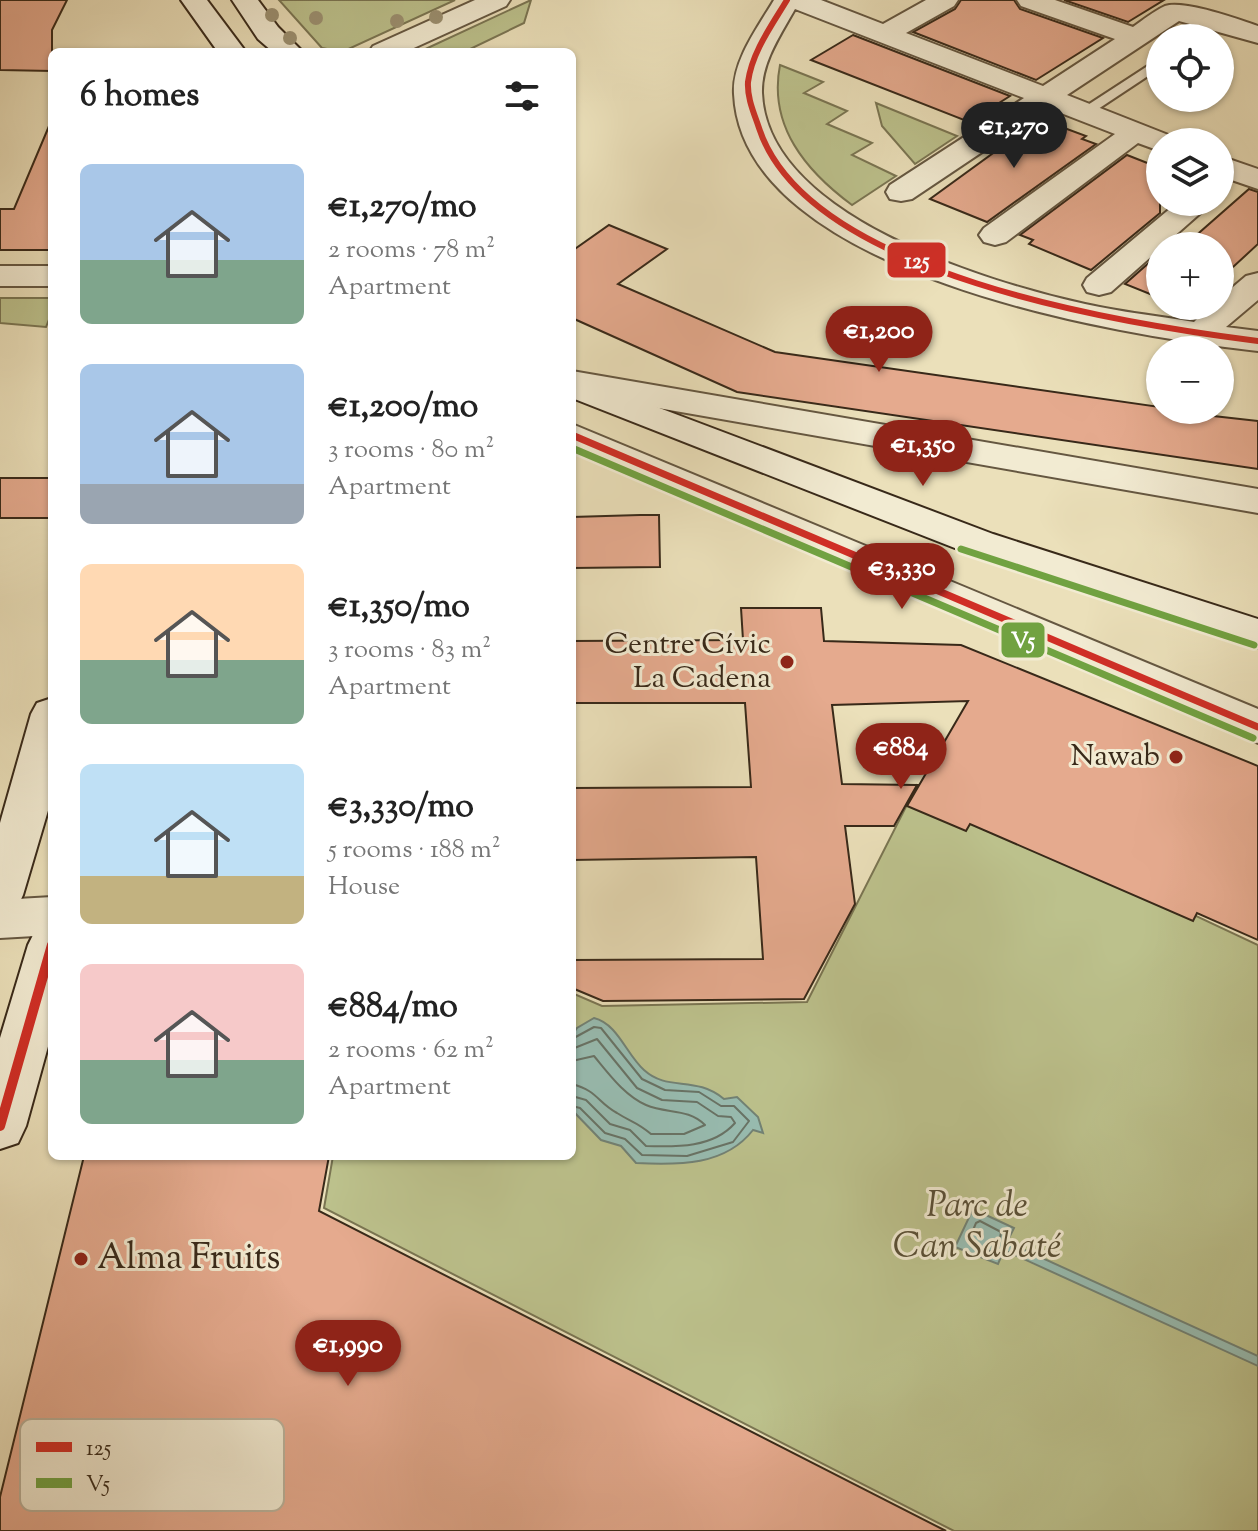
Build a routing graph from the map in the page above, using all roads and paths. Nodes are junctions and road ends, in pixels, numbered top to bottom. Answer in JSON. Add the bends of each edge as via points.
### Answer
{"nodes":[{"id":1,"x":194,"y":0,"type":"edge"},
{"id":2,"x":245,"y":0,"type":"edge"},
{"id":3,"x":497,"y":0,"type":"edge"},
{"id":4,"x":787,"y":0,"type":"edge"},
{"id":5,"x":797,"y":0,"type":"edge"},
{"id":6,"x":945,"y":0,"type":"edge"},
{"id":7,"x":1034,"y":1,"type":"edge"},
{"id":8,"x":1180,"y":6,"type":"edge"},
{"id":9,"x":885,"y":34,"type":"junction"},
{"id":10,"x":1258,"y":35,"type":"edge"},
{"id":11,"x":1135,"y":37,"type":"junction"},
{"id":12,"x":229,"y":48,"type":"edge"},
{"id":13,"x":285,"y":48,"type":"edge"},
{"id":14,"x":394,"y":48,"type":"edge"},
{"id":15,"x":1146,"y":71,"type":"edge"},
{"id":16,"x":1045,"y":97,"type":"junction"},
{"id":17,"x":1084,"y":112,"type":"junction"},
{"id":18,"x":1146,"y":136,"type":"edge"},
{"id":19,"x":1125,"y":141,"type":"dead end"},
{"id":20,"x":1234,"y":177,"type":"edge"},
{"id":21,"x":1258,"y":180,"type":"edge"},
{"id":22,"x":901,"y":192,"type":"dead end"},
{"id":23,"x":1180,"y":216,"type":"edge"},
{"id":24,"x":995,"y":235,"type":"dead end"},
{"id":25,"x":0,"y":276,"type":"edge"},
{"id":26,"x":48,"y":276,"type":"edge"},
{"id":27,"x":1258,"y":283,"type":"edge"},
{"id":28,"x":1099,"y":285,"type":"dead end"},
{"id":29,"x":1210,"y":323,"type":"dead end"},
{"id":30,"x":1258,"y":341,"type":"edge"},
{"id":31,"x":576,"y":385,"type":"edge"},
{"id":32,"x":576,"y":386,"type":"edge"},
{"id":33,"x":576,"y":437,"type":"edge"},
{"id":34,"x":1258,"y":501,"type":"edge"},
{"id":35,"x":1258,"y":634,"type":"edge"},
{"id":36,"x":1258,"y":727,"type":"edge"},
{"id":37,"x":48,"y":729,"type":"edge"},
{"id":38,"x":0,"y":895,"type":"edge"},
{"id":39,"x":48,"y":916,"type":"edge"},
{"id":40,"x":0,"y":919,"type":"edge"},
{"id":41,"x":48,"y":959,"type":"edge"},
{"id":42,"x":0,"y":1126,"type":"edge"}],
"edges":[{"from":1,"to":12,"type":"street"},
{"from":2,"to":13,"type":"street"},
{"from":3,"to":14,"type":"street"},
{"from":4,"to":30,"type":"street","via":[[751,68],[748,97],[770,161],[792,189],[826,214],[869,240],[937,268],[1074,312]]},
{"from":5,"to":9,"type":"street"},
{"from":6,"to":9,"type":"street"},
{"from":7,"to":11,"type":"street"},
{"from":8,"to":10,"type":"street"},
{"from":8,"to":11,"type":"street"},
{"from":9,"to":16,"type":"street"},
{"from":11,"to":16,"type":"street"},
{"from":15,"to":17,"type":"lane"},
{"from":16,"to":17,"type":"street"},
{"from":16,"to":22,"type":"street"},
{"from":17,"to":18,"type":"street"},
{"from":19,"to":24,"type":"street"},
{"from":20,"to":21,"type":"street"},
{"from":23,"to":28,"type":"street"},
{"from":25,"to":26,"type":"street"},
{"from":27,"to":29,"type":"street"},
{"from":31,"to":34,"type":"street"},
{"from":32,"to":35,"type":"street","via":[[979,543]]},
{"from":33,"to":36,"type":"street"},
{"from":37,"to":38,"type":"street"},
{"from":39,"to":40,"type":"street"},
{"from":41,"to":42,"type":"street"}]}
